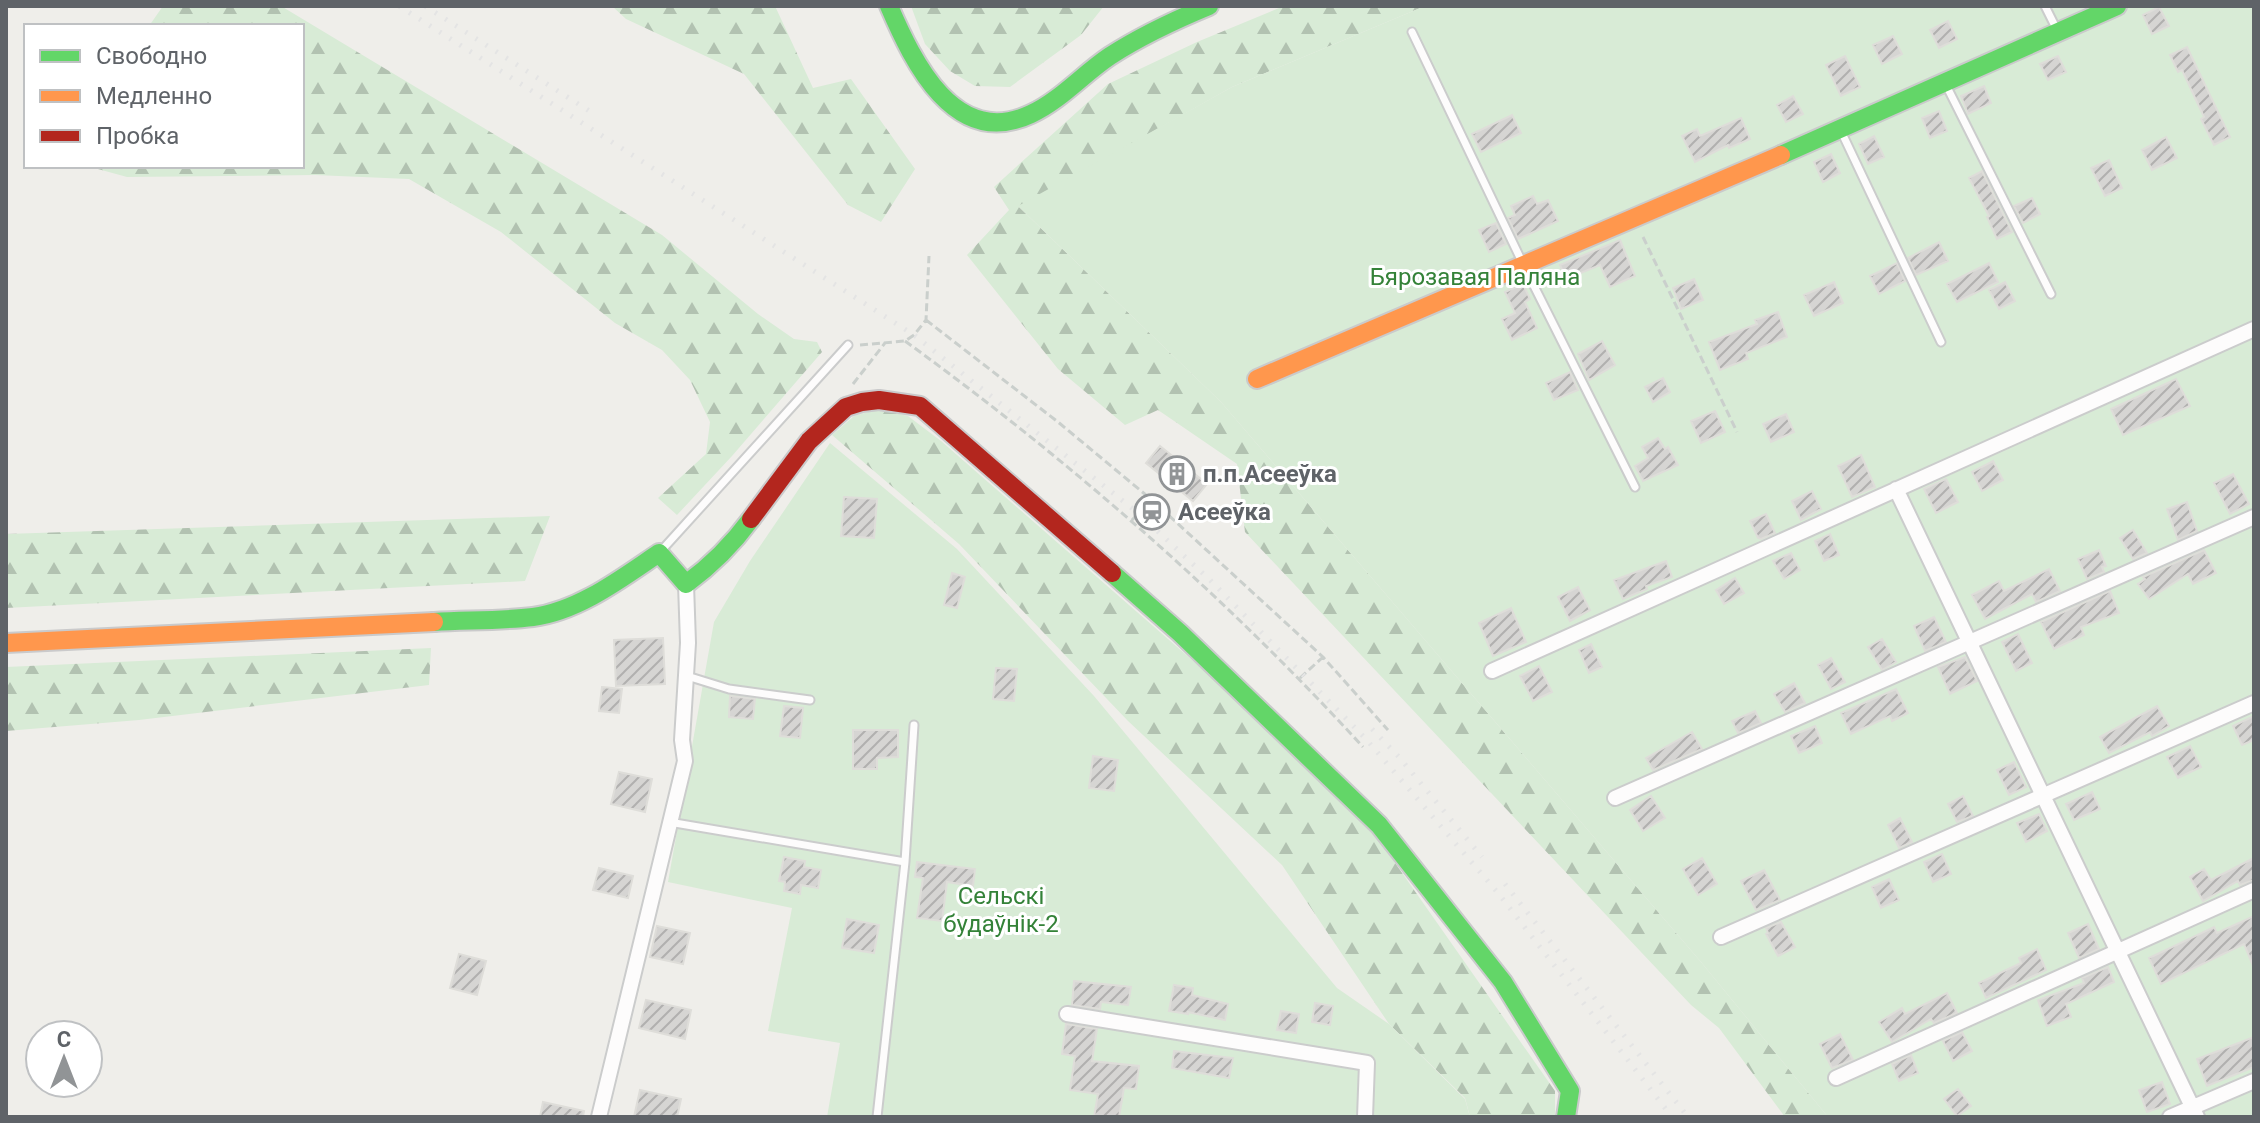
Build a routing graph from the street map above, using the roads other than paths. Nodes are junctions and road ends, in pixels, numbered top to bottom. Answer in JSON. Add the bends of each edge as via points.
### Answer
{"nodes":[{"id":1,"x":889,"y":6,"type":"edge"},
{"id":2,"x":1209,"y":6,"type":"edge"},
{"id":3,"x":2045,"y":6,"type":"edge"},
{"id":4,"x":2117,"y":6,"type":"edge"},
{"id":5,"x":1412,"y":32,"type":"dead end"},
{"id":6,"x":2059,"y":34,"type":"junction"},
{"id":7,"x":1945,"y":83,"type":"junction"},
{"id":8,"x":1840,"y":129,"type":"junction"},
{"id":9,"x":1524,"y":266,"type":"junction"},
{"id":10,"x":2051,"y":294,"type":"dead end"},
{"id":11,"x":2254,"y":329,"type":"edge"},
{"id":12,"x":1941,"y":342,"type":"dead end"},
{"id":13,"x":848,"y":345,"type":"road end"},
{"id":14,"x":1257,"y":379,"type":"dead end"},
{"id":15,"x":1635,"y":487,"type":"dead end"},
{"id":16,"x":1896,"y":489,"type":"junction"},
{"id":17,"x":2254,"y":517,"type":"edge"},
{"id":18,"x":659,"y":553,"type":"junction"},
{"id":19,"x":686,"y":584,"type":"junction"},
{"id":20,"x":1969,"y":642,"type":"junction"},
{"id":21,"x":6,"y":643,"type":"edge"},
{"id":22,"x":1492,"y":671,"type":"dead end"},
{"id":23,"x":685,"y":676,"type":"junction"},
{"id":24,"x":810,"y":700,"type":"dead end"},
{"id":25,"x":2254,"y":703,"type":"edge"},
{"id":26,"x":914,"y":725,"type":"dead end"},
{"id":27,"x":2043,"y":796,"type":"junction"},
{"id":28,"x":1615,"y":798,"type":"dead end"},
{"id":29,"x":669,"y":822,"type":"junction"},
{"id":30,"x":905,"y":862,"type":"junction"},
{"id":31,"x":2254,"y":890,"type":"edge"},
{"id":32,"x":1721,"y":937,"type":"dead end"},
{"id":33,"x":2118,"y":951,"type":"junction"},
{"id":34,"x":1067,"y":1014,"type":"dead end"},
{"id":35,"x":1836,"y":1078,"type":"dead end"},
{"id":36,"x":2254,"y":1081,"type":"edge"},
{"id":37,"x":2195,"y":1112,"type":"edge"},
{"id":38,"x":599,"y":1117,"type":"edge"},
{"id":39,"x":877,"y":1117,"type":"edge"},
{"id":40,"x":1365,"y":1117,"type":"edge"},
{"id":41,"x":1566,"y":1117,"type":"edge"},
{"id":42,"x":2170,"y":1117,"type":"edge"}],
"edges":[{"from":1,"to":2,"type":"street","via":[[932,89],[964,115],[992,122],[1019,120],[1034,112],[1123,48]]},
{"from":3,"to":6,"type":"lane"},
{"from":4,"to":6,"type":"street"},
{"from":5,"to":9,"type":"lane"},
{"from":6,"to":7,"type":"street"},
{"from":7,"to":8,"type":"street"},
{"from":7,"to":10,"type":"lane"},
{"from":8,"to":9,"type":"street"},
{"from":8,"to":12,"type":"lane"},
{"from":9,"to":14,"type":"street"},
{"from":9,"to":15,"type":"lane"},
{"from":11,"to":16,"type":"street"},
{"from":13,"to":18,"type":"lane"},
{"from":16,"to":20,"type":"street"},
{"from":16,"to":22,"type":"street"},
{"from":17,"to":20,"type":"street"},
{"from":18,"to":19,"type":"street"},
{"from":18,"to":21,"type":"street","via":[[590,598],[535,617]]},
{"from":19,"to":23,"type":"street"},
{"from":19,"to":41,"type":"street","via":[[727,550],[812,437],[850,405],[882,398],[920,406],[1180,633],[1379,825],[1503,982],[1570,1091]]},
{"from":20,"to":27,"type":"street"},
{"from":20,"to":28,"type":"street"},
{"from":23,"to":24,"type":"lane","via":[[729,689]]},
{"from":23,"to":29,"type":"street","via":[[685,761]]},
{"from":25,"to":27,"type":"street"},
{"from":26,"to":30,"type":"lane"},
{"from":27,"to":32,"type":"street"},
{"from":27,"to":33,"type":"street"},
{"from":29,"to":30,"type":"lane"},
{"from":29,"to":38,"type":"street"},
{"from":30,"to":39,"type":"lane"},
{"from":31,"to":33,"type":"street"},
{"from":33,"to":35,"type":"street"},
{"from":33,"to":37,"type":"street"},
{"from":34,"to":40,"type":"street","via":[[1367,1063]]},
{"from":36,"to":37,"type":"street"},
{"from":37,"to":42,"type":"street"}]}
